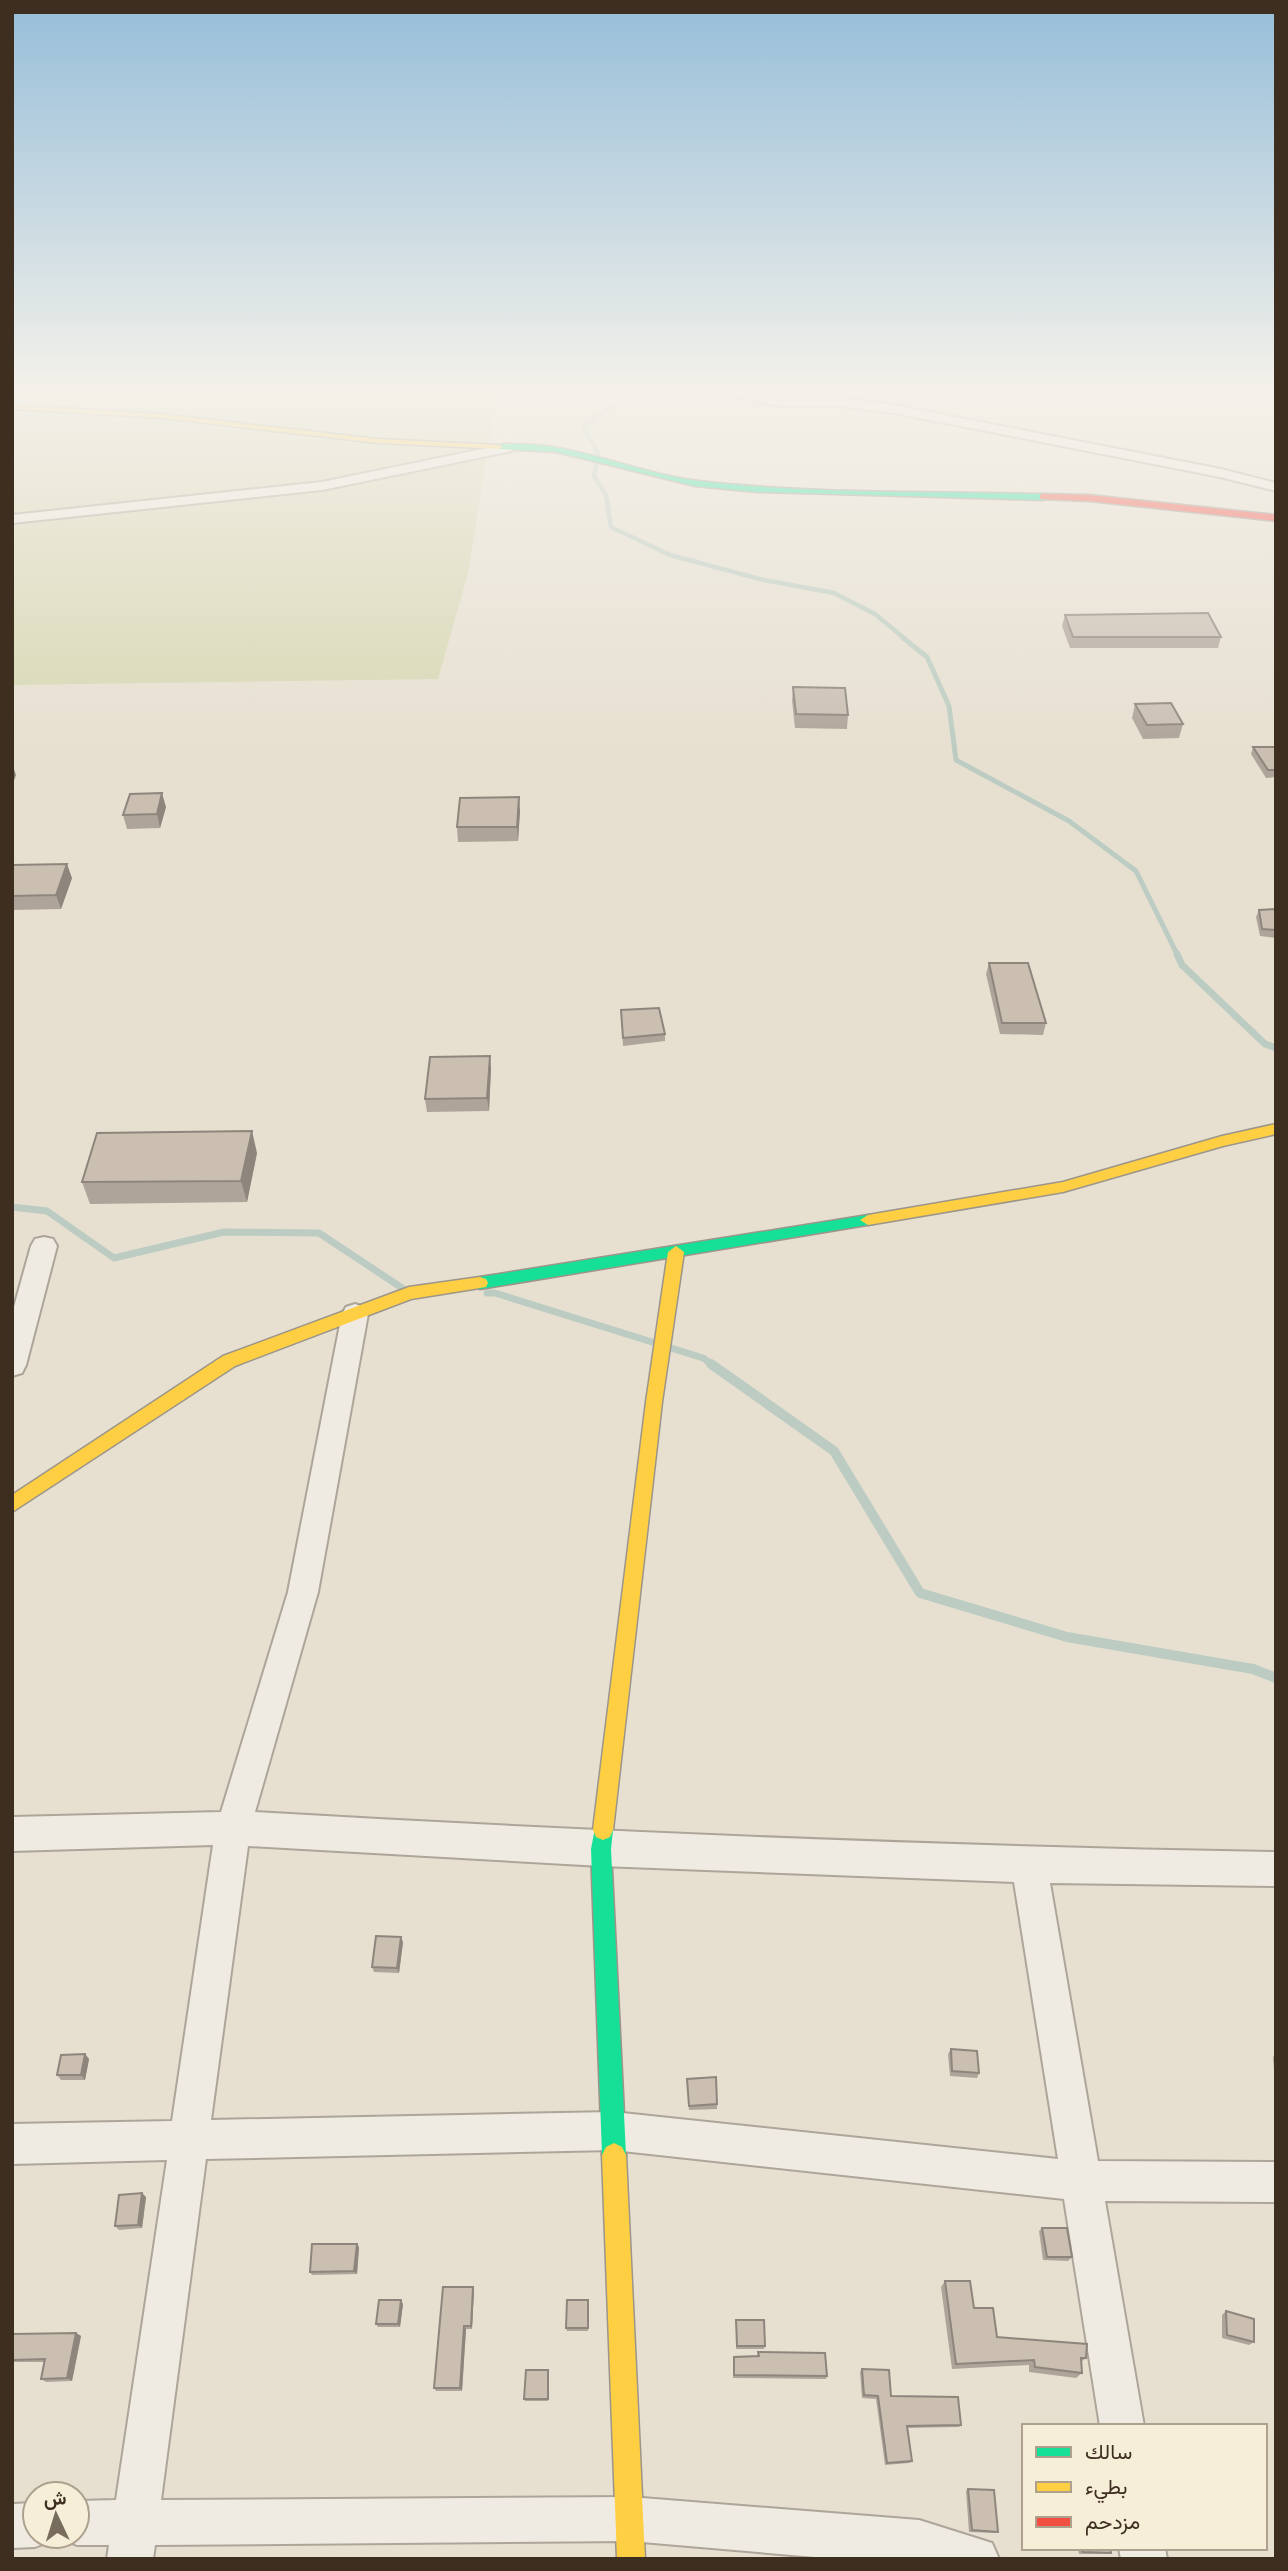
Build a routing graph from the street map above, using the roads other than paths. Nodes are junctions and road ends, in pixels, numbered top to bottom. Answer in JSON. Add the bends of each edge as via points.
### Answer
{"nodes":[{"id":1,"x":87,"y":511,"type":"edge"},
{"id":2,"x":1210,"y":511,"type":"edge"},
{"id":3,"x":1276,"y":518,"type":"edge"},
{"id":4,"x":12,"y":519,"type":"edge"},
{"id":5,"x":1276,"y":1129,"type":"edge"},
{"id":6,"x":44,"y":1246,"type":"dead end"},
{"id":7,"x":676,"y":1252,"type":"junction"},
{"id":8,"x":355,"y":1314,"type":"junction"},
{"id":9,"x":12,"y":1365,"type":"edge"},
{"id":10,"x":12,"y":1504,"type":"edge"},
{"id":11,"x":233,"y":1828,"type":"junction"},
{"id":12,"x":12,"y":1834,"type":"edge"},
{"id":13,"x":601,"y":1849,"type":"junction"},
{"id":14,"x":1029,"y":1865,"type":"junction"},
{"id":15,"x":1276,"y":1869,"type":"edge"},
{"id":16,"x":613,"y":2131,"type":"junction"},
{"id":17,"x":189,"y":2140,"type":"junction"},
{"id":18,"x":12,"y":2144,"type":"edge"},
{"id":19,"x":1081,"y":2180,"type":"junction"},
{"id":20,"x":1276,"y":2182,"type":"edge"},
{"id":21,"x":1122,"y":2424,"type":"edge"},
{"id":22,"x":91,"y":2528,"type":"edge"},
{"id":23,"x":631,"y":2539,"type":"edge"},
{"id":24,"x":133,"y":2540,"type":"edge"},
{"id":25,"x":976,"y":2559,"type":"edge"}],
"edges":[{"from":1,"to":4,"type":"street"},
{"from":2,"to":3,"type":"street"},
{"from":5,"to":7,"type":"street","via":[[1063,1187]]},
{"from":6,"to":9,"type":"street"},
{"from":7,"to":8,"type":"street","via":[[409,1293]]},
{"from":7,"to":13,"type":"street"},
{"from":8,"to":10,"type":"street","via":[[229,1361]]},
{"from":8,"to":11,"type":"street","via":[[303,1592]]},
{"from":11,"to":12,"type":"street"},
{"from":11,"to":13,"type":"street"},
{"from":11,"to":17,"type":"street"},
{"from":13,"to":14,"type":"street"},
{"from":13,"to":16,"type":"street"},
{"from":14,"to":15,"type":"street"},
{"from":14,"to":19,"type":"street"},
{"from":16,"to":17,"type":"street"},
{"from":16,"to":19,"type":"street"},
{"from":16,"to":23,"type":"street"},
{"from":17,"to":18,"type":"street"},
{"from":17,"to":24,"type":"street"},
{"from":19,"to":20,"type":"street"},
{"from":19,"to":21,"type":"street"},
{"from":22,"to":24,"type":"street"},
{"from":23,"to":24,"type":"street"},
{"from":23,"to":25,"type":"street","via":[[919,2543]]}]}
